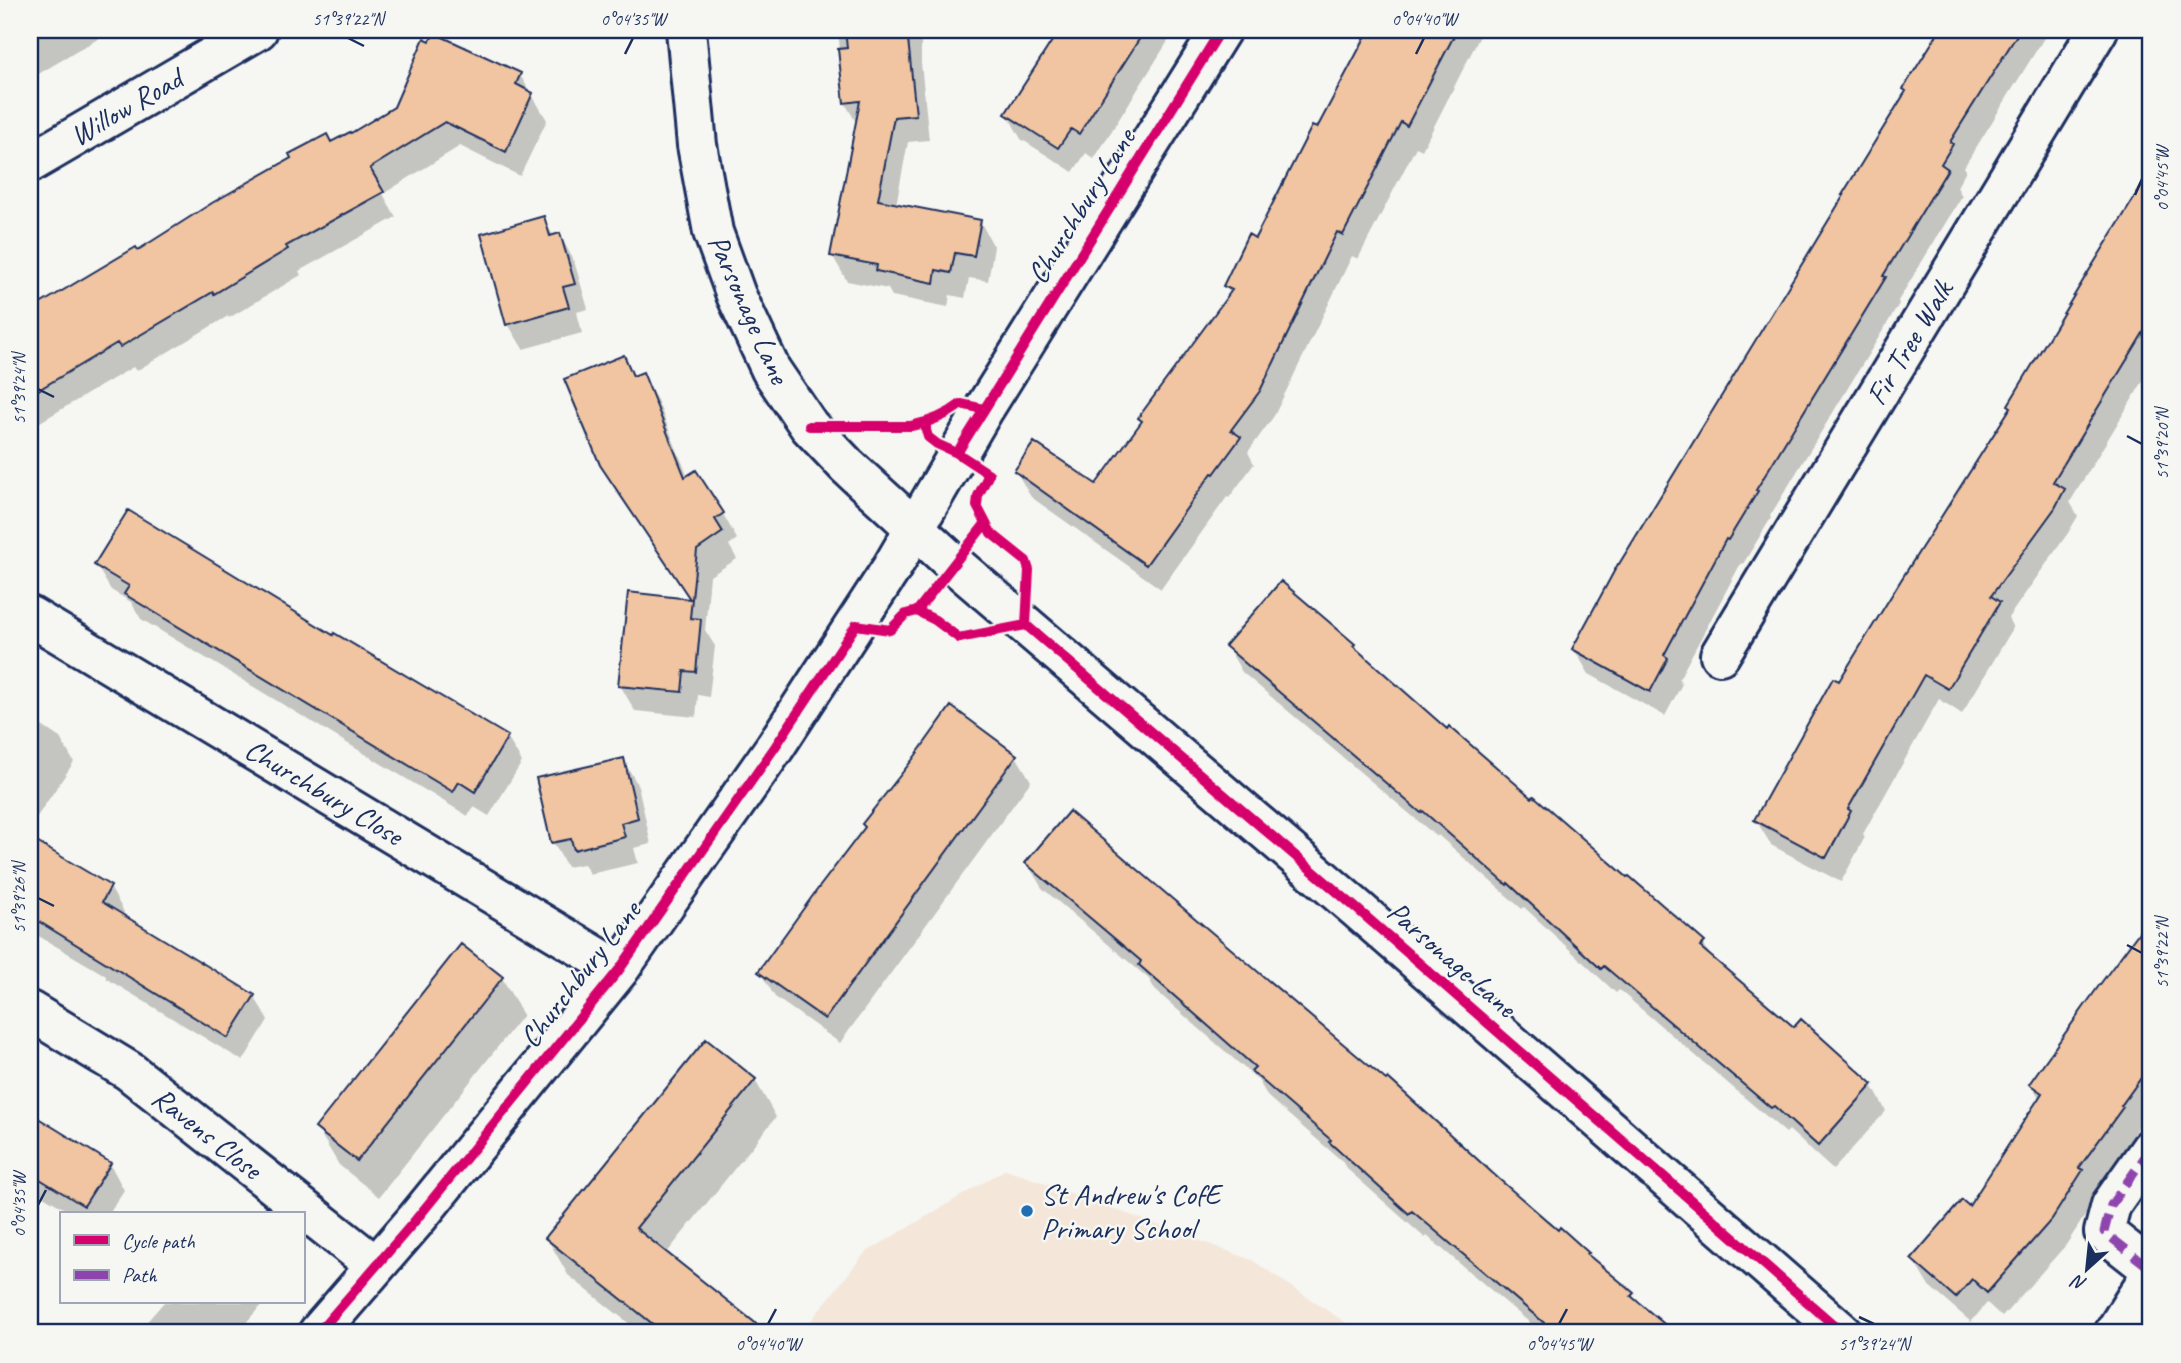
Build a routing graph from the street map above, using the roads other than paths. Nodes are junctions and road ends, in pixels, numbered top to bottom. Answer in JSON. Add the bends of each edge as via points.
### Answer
{"nodes":[{"id":1,"x":258,"y":30,"type":"edge"},
{"id":2,"x":664,"y":30,"type":"edge"},
{"id":3,"x":1221,"y":30,"type":"edge"},
{"id":4,"x":2098,"y":30,"type":"edge"},
{"id":5,"x":687,"y":44,"type":"edge"},
{"id":6,"x":30,"y":163,"type":"edge"},
{"id":7,"x":915,"y":528,"type":"junction"},
{"id":8,"x":30,"y":616,"type":"edge"},
{"id":9,"x":1720,"y":655,"type":"dead end"},
{"id":10,"x":619,"y":970,"type":"junction"},
{"id":11,"x":30,"y":1011,"type":"edge"},
{"id":12,"x":2151,"y":1148,"type":"edge"},
{"id":13,"x":376,"y":1266,"type":"junction"},
{"id":14,"x":2151,"y":1271,"type":"edge"},
{"id":15,"x":318,"y":1333,"type":"edge"},
{"id":16,"x":1843,"y":1333,"type":"edge"},
{"id":17,"x":2114,"y":1333,"type":"edge"}],
"edges":[{"from":1,"to":6,"type":"street","name":"Willow Road"},
{"from":2,"to":5,"type":"street"},
{"from":3,"to":7,"type":"street","name":"Churchbury Lane","via":[[984,409]]},
{"from":4,"to":9,"type":"street","name":"Fir Tree Walk"},
{"from":5,"to":7,"type":"street","name":"Parsonage Lane","via":[[697,145],[713,232],[771,370],[808,426]]},
{"from":7,"to":10,"type":"street","name":"Churchbury Lane","via":[[775,747]]},
{"from":7,"to":16,"type":"street","name":"Parsonage Lane"},
{"from":8,"to":10,"type":"street","name":"Churchbury Close"},
{"from":10,"to":13,"type":"street","name":"Churchbury Lane"},
{"from":11,"to":13,"type":"street","name":"Ravens Close","via":[[129,1071]]},
{"from":12,"to":14,"type":"street","via":[[2111,1205],[2104,1232]]},
{"from":13,"to":15,"type":"street","name":"Churchbury Lane"},
{"from":14,"to":17,"type":"street"}]}
